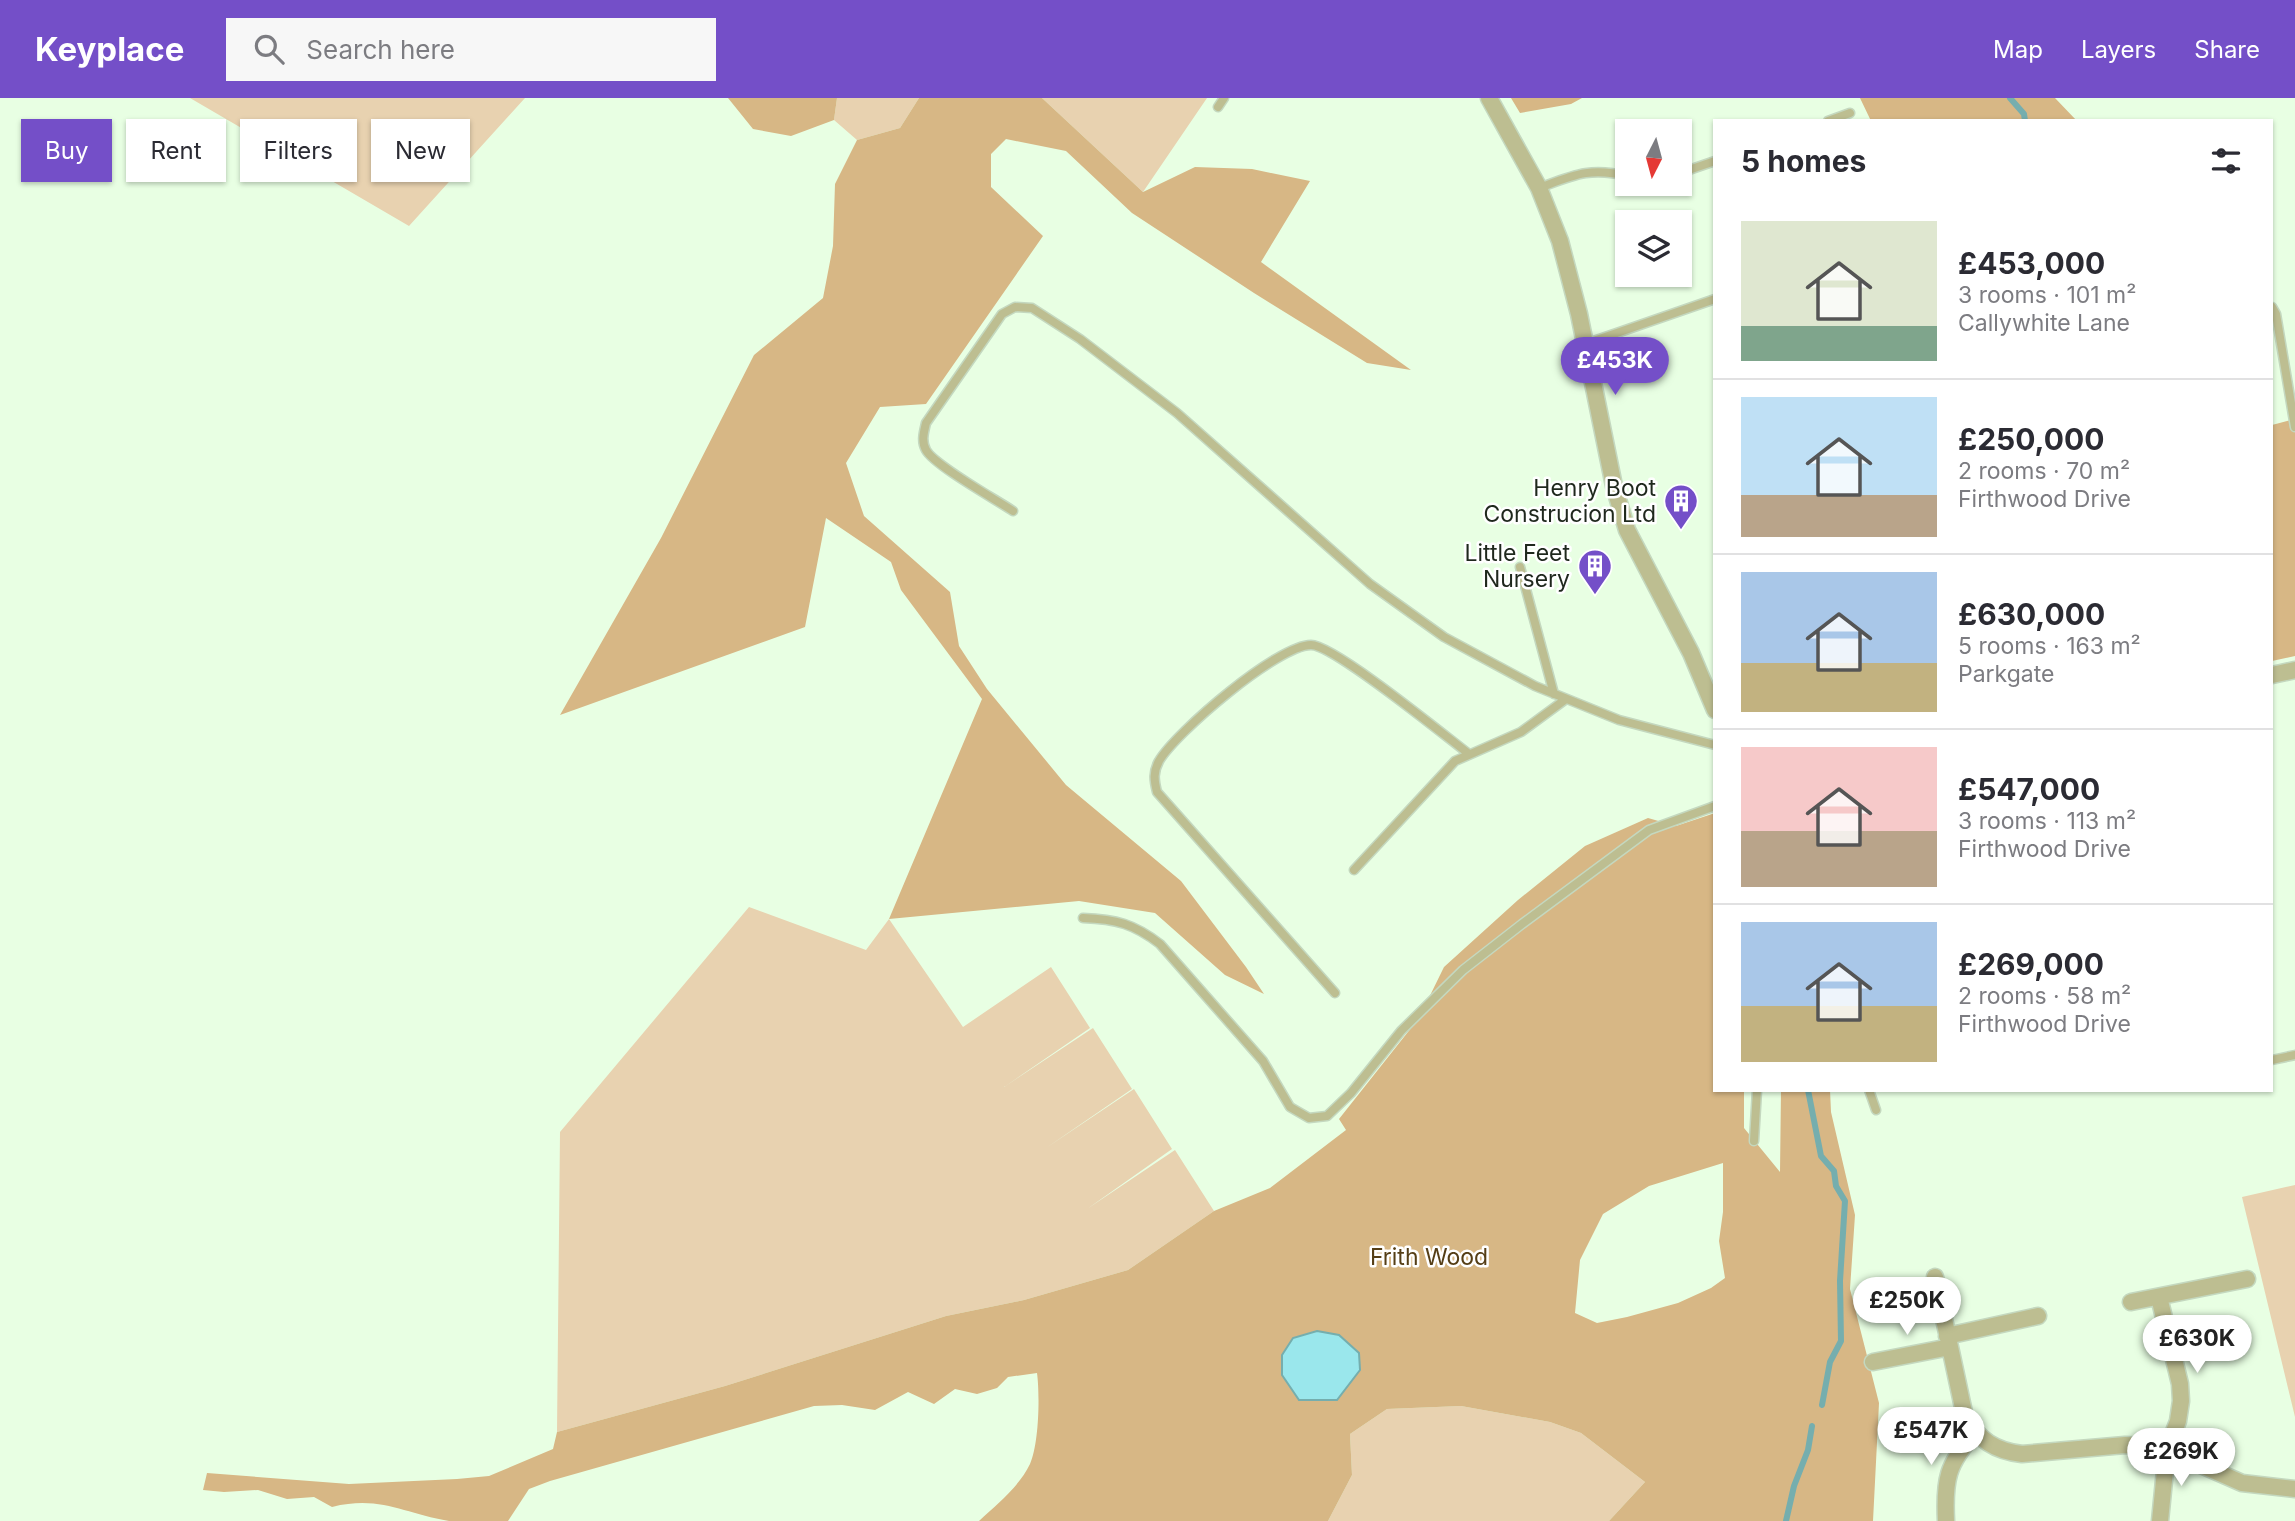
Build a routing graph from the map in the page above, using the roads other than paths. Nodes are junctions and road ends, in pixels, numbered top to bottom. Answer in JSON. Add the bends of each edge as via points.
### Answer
{"nodes":[{"id":1,"x":1224,"y":98,"type":"edge"},
{"id":2,"x":1489,"y":98,"type":"edge"},
{"id":3,"x":1218,"y":107,"type":"dead end"},
{"id":4,"x":1850,"y":113,"type":"dead end"},
{"id":5,"x":1834,"y":119,"type":"edge"},
{"id":6,"x":1713,"y":162,"type":"edge"},
{"id":7,"x":1692,"y":169,"type":"edge"},
{"id":8,"x":1615,"y":174,"type":"edge"},
{"id":9,"x":1539,"y":188,"type":"junction"},
{"id":10,"x":1713,"y":300,"type":"edge"},
{"id":11,"x":2273,"y":309,"type":"edge"},
{"id":12,"x":1586,"y":344,"type":"junction"},
{"id":13,"x":2295,"y":427,"type":"edge"},
{"id":14,"x":1013,"y":511,"type":"dead end"},
{"id":15,"x":1520,"y":567,"type":"dead end"},
{"id":16,"x":2295,"y":670,"type":"edge"},
{"id":17,"x":2273,"y":675,"type":"edge"},
{"id":18,"x":1554,"y":694,"type":"junction"},
{"id":19,"x":1566,"y":699,"type":"junction"},
{"id":20,"x":1713,"y":705,"type":"edge"},
{"id":21,"x":1713,"y":744,"type":"edge"},
{"id":22,"x":1469,"y":754,"type":"junction"},
{"id":23,"x":1713,"y":807,"type":"edge"},
{"id":24,"x":1354,"y":870,"type":"dead end"},
{"id":25,"x":1083,"y":919,"type":"dead end"},
{"id":26,"x":1335,"y":993,"type":"dead end"},
{"id":27,"x":2295,"y":1055,"type":"edge"},
{"id":28,"x":2273,"y":1060,"type":"edge"},
{"id":29,"x":1757,"y":1092,"type":"edge"},
{"id":30,"x":1870,"y":1092,"type":"edge"},
{"id":31,"x":1876,"y":1110,"type":"dead end"},
{"id":32,"x":1754,"y":1141,"type":"dead end"},
{"id":33,"x":1935,"y":1277,"type":"dead end"},
{"id":34,"x":2247,"y":1279,"type":"dead end"},
{"id":35,"x":2159,"y":1297,"type":"junction"},
{"id":36,"x":2131,"y":1301,"type":"dead end"},
{"id":37,"x":2038,"y":1316,"type":"dead end"},
{"id":38,"x":1948,"y":1342,"type":"junction"},
{"id":39,"x":1872,"y":1362,"type":"dead end"},
{"id":40,"x":1975,"y":1433,"type":"junction"},
{"id":41,"x":2167,"y":1450,"type":"junction"},
{"id":42,"x":2295,"y":1489,"type":"edge"},
{"id":43,"x":1946,"y":1521,"type":"edge"},
{"id":44,"x":2160,"y":1521,"type":"edge"}],
"edges":[{"from":1,"to":3,"type":"lane"},
{"from":2,"to":9,"type":"street"},
{"from":4,"to":5,"type":"lane"},
{"from":6,"to":7,"type":"lane"},
{"from":8,"to":9,"type":"lane","via":[[1595,170]]},
{"from":9,"to":12,"type":"street","via":[[1560,241]]},
{"from":10,"to":12,"type":"lane"},
{"from":11,"to":13,"type":"lane"},
{"from":12,"to":20,"type":"street","via":[[1627,530]]},
{"from":14,"to":18,"type":"lane","via":[[947,468],[926,451],[922,438],[926,423],[1002,314],[1015,307],[1032,308],[1080,339],[1177,413],[1370,584],[1444,637]]},
{"from":15,"to":18,"type":"lane"},
{"from":16,"to":17,"type":"street"},
{"from":18,"to":19,"type":"lane"},
{"from":19,"to":21,"type":"lane","via":[[1619,720]]},
{"from":19,"to":22,"type":"lane","via":[[1521,732]]},
{"from":22,"to":24,"type":"lane","via":[[1455,761]]},
{"from":22,"to":26,"type":"lane","via":[[1340,656],[1312,645],[1287,653],[1212,704],[1158,762],[1153,778],[1157,792]]},
{"from":23,"to":25,"type":"lane","via":[[1649,830],[1463,970],[1401,1031],[1327,1116],[1309,1118],[1290,1107],[1263,1061],[1160,944],[1141,930],[1111,919]]},
{"from":27,"to":28,"type":"lane"},
{"from":29,"to":32,"type":"lane"},
{"from":30,"to":31,"type":"lane"},
{"from":33,"to":38,"type":"street"},
{"from":34,"to":35,"type":"street"},
{"from":35,"to":36,"type":"street"},
{"from":35,"to":41,"type":"street","via":[[2181,1401]]},
{"from":37,"to":38,"type":"street"},
{"from":38,"to":39,"type":"street"},
{"from":38,"to":40,"type":"street","via":[[1965,1416]]},
{"from":40,"to":41,"type":"street","via":[[1990,1445],[2022,1454],[2126,1445]]},
{"from":40,"to":43,"type":"street","via":[[1949,1471],[1944,1495]]},
{"from":41,"to":42,"type":"street","via":[[2242,1483]]},
{"from":41,"to":44,"type":"street"}]}
